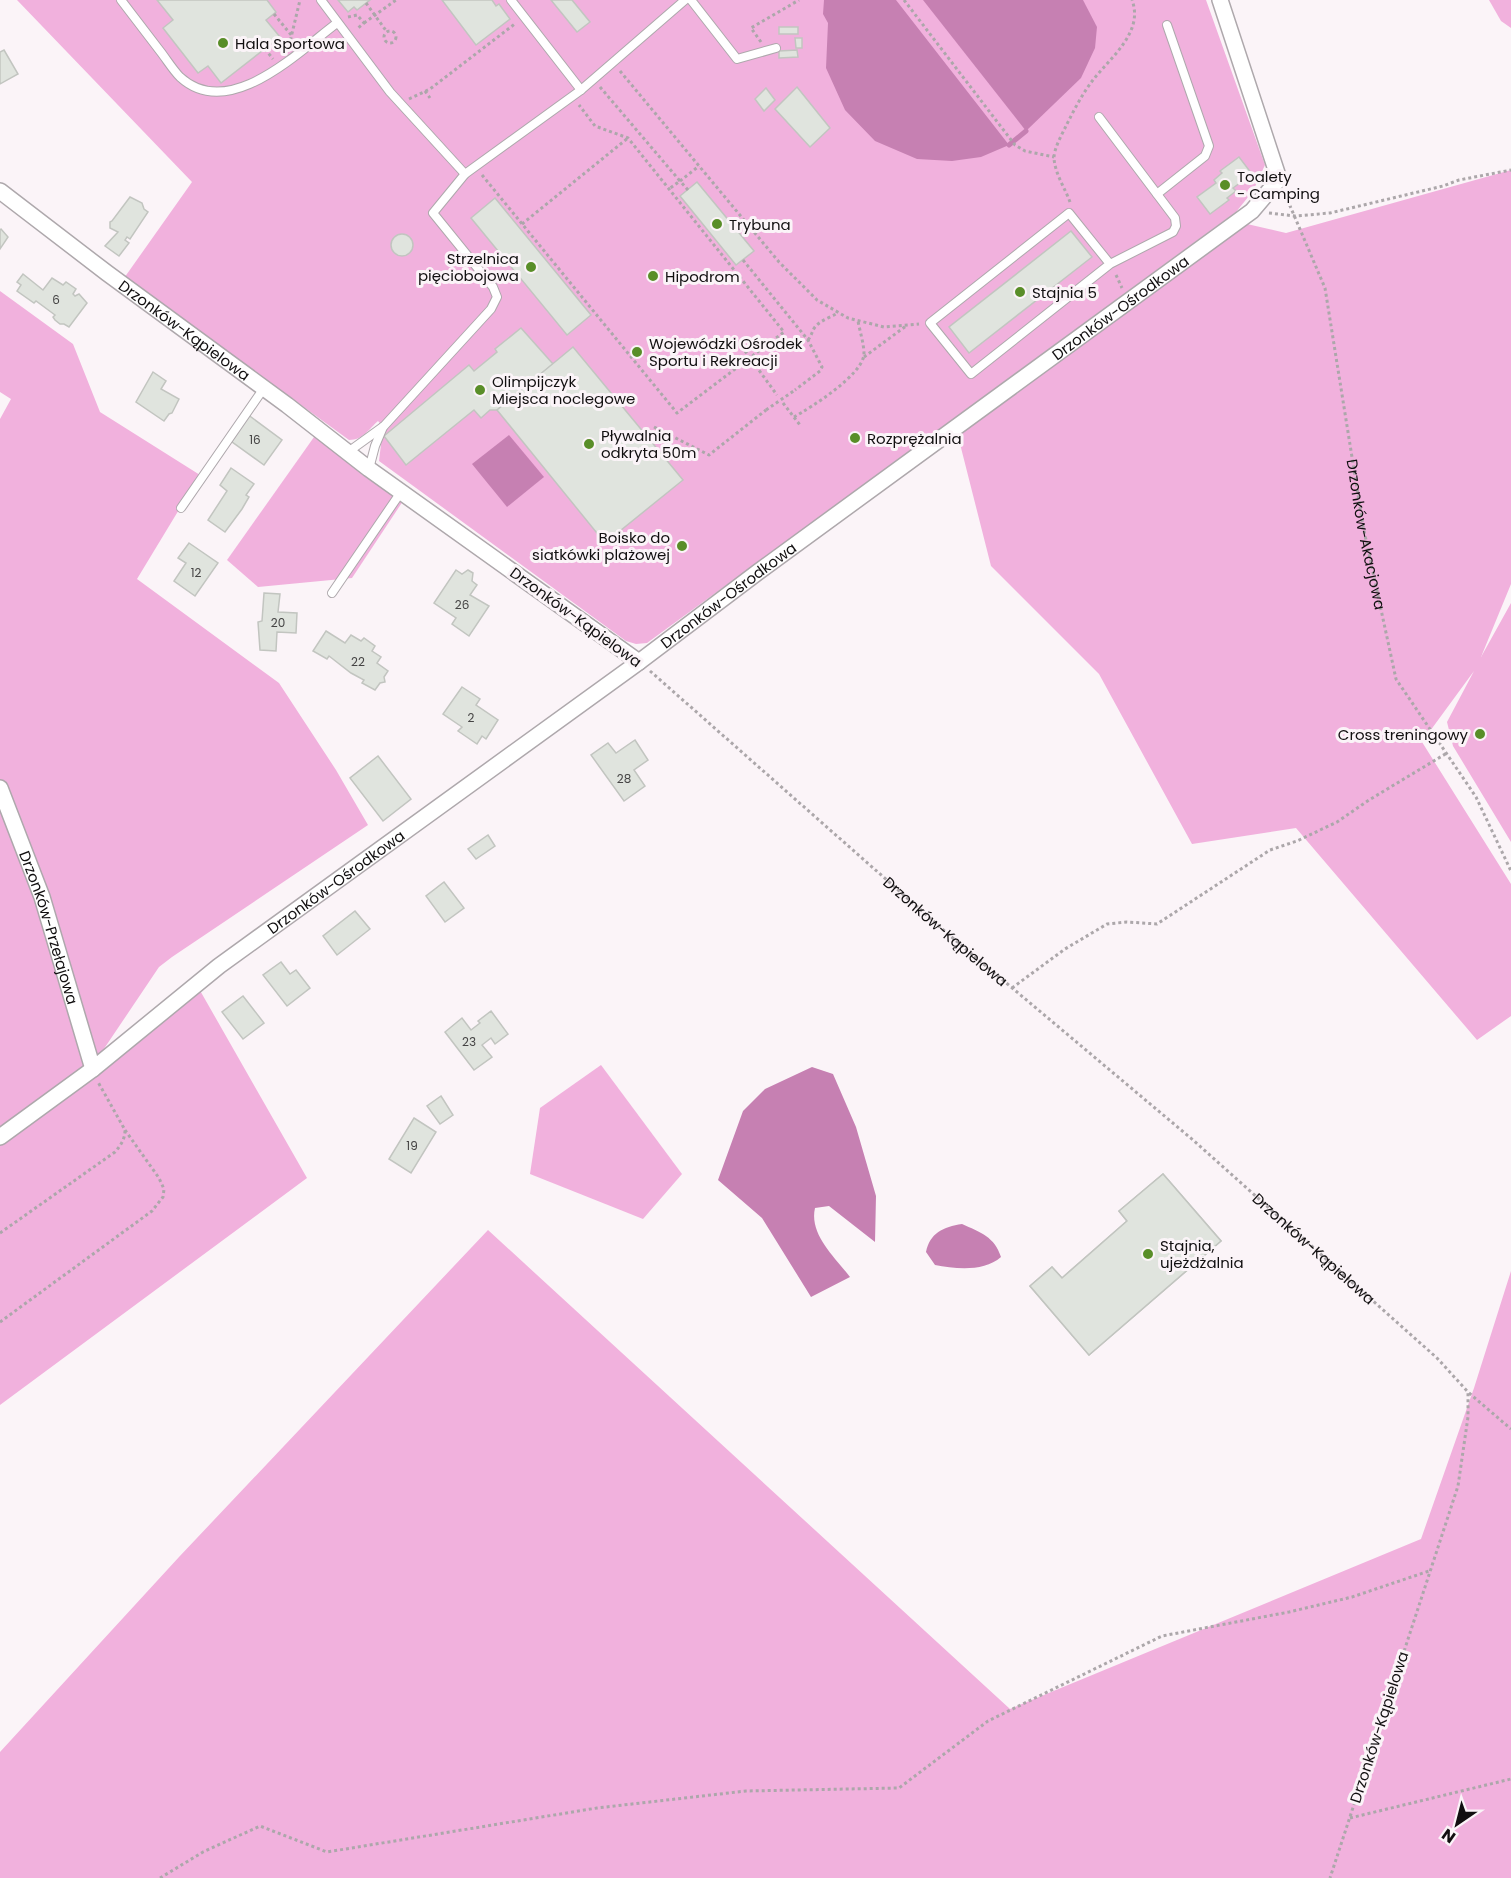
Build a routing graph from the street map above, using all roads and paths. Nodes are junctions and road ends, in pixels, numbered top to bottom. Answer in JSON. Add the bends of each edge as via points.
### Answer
{"nodes":[{"id":1,"x":121,"y":0,"type":"edge"},
{"id":2,"x":300,"y":0,"type":"edge"},
{"id":3,"x":321,"y":0,"type":"edge"},
{"id":4,"x":396,"y":0,"type":"edge"},
{"id":5,"x":511,"y":0,"type":"edge"},
{"id":6,"x":685,"y":0,"type":"edge"},
{"id":7,"x":692,"y":0,"type":"edge"},
{"id":8,"x":799,"y":0,"type":"edge"},
{"id":9,"x":904,"y":0,"type":"edge"},
{"id":10,"x":1132,"y":0,"type":"edge"},
{"id":11,"x":1220,"y":0,"type":"edge"},
{"id":12,"x":366,"y":3,"type":"dead end"},
{"id":13,"x":274,"y":14,"type":"dead end"},
{"id":14,"x":375,"y":15,"type":"junction"},
{"id":15,"x":346,"y":17,"type":"dead end"},
{"id":16,"x":524,"y":17,"type":"junction"},
{"id":17,"x":337,"y":23,"type":"junction"},
{"id":18,"x":1167,"y":25,"type":"dead end"},
{"id":19,"x":387,"y":32,"type":"junction"},
{"id":20,"x":292,"y":36,"type":"junction"},
{"id":21,"x":776,"y":48,"type":"dead end"},
{"id":22,"x":265,"y":49,"type":"dead end"},
{"id":23,"x":766,"y":50,"type":"junction"},
{"id":24,"x":273,"y":59,"type":"dead end"},
{"id":25,"x":285,"y":62,"type":"junction"},
{"id":26,"x":613,"y":63,"type":"junction"},
{"id":27,"x":593,"y":79,"type":"junction"},
{"id":28,"x":581,"y":90,"type":"junction"},
{"id":29,"x":425,"y":91,"type":"junction"},
{"id":30,"x":572,"y":96,"type":"junction"},
{"id":31,"x":430,"y":98,"type":"dead end"},
{"id":32,"x":408,"y":100,"type":"dead end"},
{"id":33,"x":1099,"y":117,"type":"dead end"},
{"id":34,"x":628,"y":138,"type":"junction"},
{"id":35,"x":1054,"y":157,"type":"junction"},
{"id":36,"x":699,"y":165,"type":"junction"},
{"id":37,"x":475,"y":167,"type":"junction"},
{"id":38,"x":1511,"y":170,"type":"edge"},
{"id":39,"x":465,"y":174,"type":"junction"},
{"id":40,"x":1279,"y":179,"type":"junction"},
{"id":41,"x":680,"y":181,"type":"junction"},
{"id":42,"x":669,"y":189,"type":"junction"},
{"id":43,"x":688,"y":190,"type":"dead end"},
{"id":44,"x":0,"y":191,"type":"edge"},
{"id":45,"x":1157,"y":194,"type":"junction"},
{"id":46,"x":1252,"y":211,"type":"junction"},
{"id":47,"x":1069,"y":213,"type":"junction"},
{"id":48,"x":1295,"y":216,"type":"junction"},
{"id":49,"x":522,"y":224,"type":"junction"},
{"id":50,"x":743,"y":260,"type":"dead end"},
{"id":51,"x":1110,"y":264,"type":"junction"},
{"id":52,"x":1129,"y":300,"type":"junction"},
{"id":53,"x":839,"y":313,"type":"junction"},
{"id":54,"x":858,"y":321,"type":"junction"},
{"id":55,"x":930,"y":323,"type":"junction"},
{"id":56,"x":907,"y":326,"type":"junction"},
{"id":57,"x":808,"y":340,"type":"junction"},
{"id":58,"x":745,"y":351,"type":"dead end"},
{"id":59,"x":864,"y":357,"type":"junction"},
{"id":60,"x":750,"y":358,"type":"junction"},
{"id":61,"x":264,"y":388,"type":"junction"},
{"id":62,"x":777,"y":395,"type":"dead end"},
{"id":63,"x":783,"y":404,"type":"dead end"},
{"id":64,"x":794,"y":417,"type":"junction"},
{"id":65,"x":800,"y":425,"type":"dead end"},
{"id":66,"x":384,"y":426,"type":"junction"},
{"id":67,"x":654,"y":427,"type":"dead end"},
{"id":68,"x":348,"y":452,"type":"junction"},
{"id":69,"x":369,"y":469,"type":"junction"},
{"id":70,"x":401,"y":492,"type":"junction"},
{"id":71,"x":181,"y":507,"type":"dead end"},
{"id":72,"x":333,"y":593,"type":"dead end"},
{"id":73,"x":639,"y":662,"type":"junction"},
{"id":74,"x":1447,"y":753,"type":"junction"},
{"id":75,"x":0,"y":788,"type":"edge"},
{"id":76,"x":1511,"y":871,"type":"edge"},
{"id":77,"x":1012,"y":988,"type":"junction"},
{"id":78,"x":93,"y":1069,"type":"junction"},
{"id":79,"x":124,"y":1130,"type":"junction"},
{"id":80,"x":0,"y":1137,"type":"edge"},
{"id":81,"x":0,"y":1233,"type":"edge"},
{"id":82,"x":0,"y":1322,"type":"edge"},
{"id":83,"x":1468,"y":1392,"type":"junction"},
{"id":84,"x":1511,"y":1429,"type":"edge"},
{"id":85,"x":1431,"y":1571,"type":"junction"},
{"id":86,"x":1511,"y":1779,"type":"edge"},
{"id":87,"x":1350,"y":1818,"type":"junction"},
{"id":88,"x":160,"y":1878,"type":"edge"},
{"id":89,"x":1330,"y":1878,"type":"edge"}],
"edges":[{"from":1,"to":25,"type":"lane","via":[[180,77],[195,87],[215,92],[235,90],[264,78]]},
{"from":2,"to":20,"type":"path"},
{"from":3,"to":17,"type":"lane"},
{"from":4,"to":14,"type":"path"},
{"from":5,"to":16,"type":"lane"},
{"from":6,"to":26,"type":"lane"},
{"from":7,"to":23,"type":"lane","via":[[737,59]]},
{"from":8,"to":23,"type":"path","via":[[751,28]]},
{"from":9,"to":35,"type":"path","via":[[1015,145]]},
{"from":10,"to":35,"type":"path","via":[[1133,26],[1120,50],[1093,80],[1075,109]]},
{"from":11,"to":40,"type":"street"},
{"from":12,"to":14,"type":"path"},
{"from":13,"to":20,"type":"path"},
{"from":14,"to":15,"type":"path","via":[[362,25],[357,15]]},
{"from":14,"to":19,"type":"path"},
{"from":16,"to":28,"type":"lane"},
{"from":16,"to":29,"type":"path"},
{"from":17,"to":25,"type":"lane"},
{"from":17,"to":39,"type":"lane","via":[[390,92]]},
{"from":18,"to":45,"type":"lane","via":[[1209,146],[1205,156]]},
{"from":19,"to":19,"type":"path","via":[[385,40],[394,42],[395,33]]},
{"from":20,"to":25,"type":"path"},
{"from":21,"to":23,"type":"lane"},
{"from":22,"to":24,"type":"path"},
{"from":26,"to":27,"type":"lane"},
{"from":26,"to":36,"type":"path"},
{"from":27,"to":28,"type":"lane"},
{"from":27,"to":41,"type":"path"},
{"from":28,"to":30,"type":"lane"},
{"from":29,"to":31,"type":"path"},
{"from":29,"to":32,"type":"path"},
{"from":30,"to":34,"type":"path","via":[[595,126]]},
{"from":30,"to":37,"type":"lane"},
{"from":33,"to":45,"type":"lane"},
{"from":34,"to":42,"type":"path"},
{"from":34,"to":49,"type":"path"},
{"from":35,"to":47,"type":"path","via":[[1070,201]]},
{"from":36,"to":41,"type":"path"},
{"from":36,"to":53,"type":"path","via":[[780,262],[817,300]]},
{"from":37,"to":39,"type":"lane"},
{"from":37,"to":49,"type":"path"},
{"from":38,"to":48,"type":"path","via":[[1330,213]]},
{"from":39,"to":66,"type":"lane","via":[[433,213],[497,297],[491,309]]},
{"from":40,"to":46,"type":"street","name":"Drzonków-Ośrodkowa"},
{"from":40,"to":48,"type":"path","name":"Drzonków-Akacjowa"},
{"from":41,"to":42,"type":"path"},
{"from":41,"to":43,"type":"path"},
{"from":42,"to":60,"type":"path","via":[[784,332]]},
{"from":44,"to":61,"type":"street","name":"Drzonków-Kąpielowa"},
{"from":45,"to":51,"type":"lane","via":[[1175,218],[1173,231]]},
{"from":46,"to":48,"type":"path"},
{"from":46,"to":52,"type":"street","name":"Drzonków-Ośrodkowa"},
{"from":47,"to":51,"type":"lane"},
{"from":47,"to":55,"type":"lane"},
{"from":48,"to":74,"type":"path","name":"Drzonków-Akacjowa","via":[[1324,288],[1363,526],[1396,679]]},
{"from":49,"to":60,"type":"path","via":[[677,413]]},
{"from":50,"to":57,"type":"path"},
{"from":51,"to":52,"type":"path"},
{"from":51,"to":55,"type":"lane","via":[[971,375]]},
{"from":52,"to":73,"type":"street","name":"Drzonków-Ośrodkowa"},
{"from":53,"to":54,"type":"path"},
{"from":53,"to":57,"type":"path","via":[[814,327]]},
{"from":54,"to":56,"type":"path","via":[[884,327]]},
{"from":54,"to":59,"type":"path"},
{"from":55,"to":56,"type":"path"},
{"from":56,"to":59,"type":"path"},
{"from":57,"to":67,"type":"path","bridge":true,"via":[[822,367],[820,371],[709,455]]},
{"from":58,"to":60,"type":"path"},
{"from":59,"to":64,"type":"path","via":[[845,381]]},
{"from":60,"to":62,"type":"path"},
{"from":61,"to":68,"type":"street","name":"Drzonków-Kąpielowa"},
{"from":61,"to":71,"type":"lane"},
{"from":63,"to":64,"type":"path"},
{"from":64,"to":65,"type":"path"},
{"from":66,"to":68,"type":"lane"},
{"from":66,"to":69,"type":"lane"},
{"from":68,"to":69,"type":"street","name":"Drzonków-Kąpielowa"},
{"from":69,"to":70,"type":"street","name":"Drzonków-Kąpielowa"},
{"from":70,"to":72,"type":"lane"},
{"from":70,"to":73,"type":"street","name":"Drzonków-Kąpielowa"},
{"from":73,"to":77,"type":"path","name":"Drzonków-Kąpielowa"},
{"from":73,"to":78,"type":"street","name":"Drzonków-Ośrodkowa","via":[[219,966]]},
{"from":74,"to":76,"type":"path","name":"Drzonków-Akacjowa","via":[[1476,797]]},
{"from":74,"to":77,"type":"path","via":[[1337,822],[1270,850],[1157,924],[1107,924],[1065,948]]},
{"from":75,"to":78,"type":"street","name":"Drzonków-Przełajowa","via":[[42,897]]},
{"from":77,"to":83,"type":"path","name":"Drzonków-Kąpielowa","via":[[1202,1148],[1437,1358]]},
{"from":78,"to":79,"type":"path"},
{"from":78,"to":80,"type":"street","name":"Drzonków-Ośrodkowa"},
{"from":79,"to":81,"type":"path","via":[[115,1152]]},
{"from":79,"to":82,"type":"path","via":[[159,1178],[164,1189],[159,1203]]},
{"from":83,"to":84,"type":"path"},
{"from":83,"to":85,"type":"path","name":"Drzonków-Kąpielowa","via":[[1458,1486]]},
{"from":85,"to":87,"type":"path","name":"Drzonków-Kąpielowa"},
{"from":85,"to":88,"type":"path","via":[[1352,1597],[1162,1635],[988,1721],[898,1788],[723,1793],[597,1808],[327,1852],[260,1826],[203,1852]]},
{"from":86,"to":87,"type":"path"},
{"from":87,"to":89,"type":"path","name":"Drzonków-Kąpielowa"}]}
